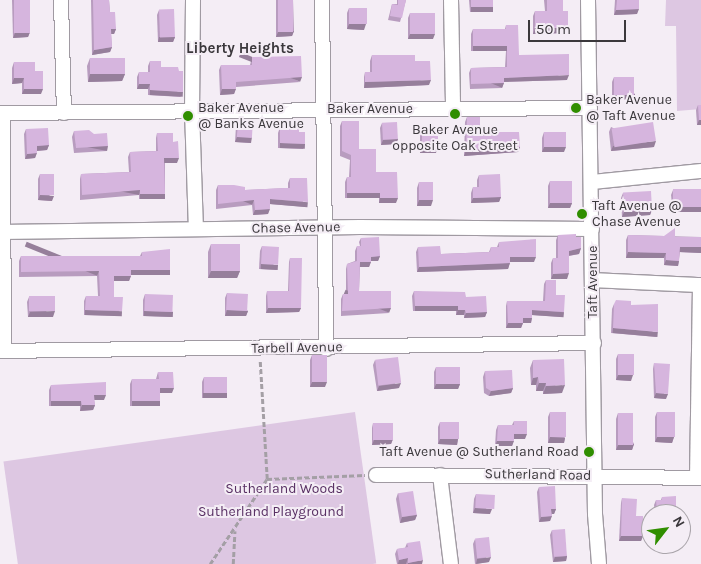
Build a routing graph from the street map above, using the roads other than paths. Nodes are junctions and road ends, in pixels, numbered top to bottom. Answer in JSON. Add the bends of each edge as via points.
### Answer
{"nodes":[{"id":1,"x":62,"y":0,"type":"edge"},
{"id":2,"x":193,"y":0,"type":"edge"},
{"id":3,"x":322,"y":0,"type":"edge"},
{"id":4,"x":452,"y":0,"type":"edge"},
{"id":5,"x":588,"y":0,"type":"edge"},
{"id":6,"x":453,"y":108,"type":"junction"},
{"id":7,"x":590,"y":108,"type":"junction"},
{"id":8,"x":325,"y":109,"type":"junction"},
{"id":9,"x":192,"y":110,"type":"junction"},
{"id":10,"x":64,"y":112,"type":"junction"},
{"id":11,"x":2,"y":113,"type":"edge"},
{"id":12,"x":701,"y":171,"type":"edge"},
{"id":13,"x":592,"y":182,"type":"junction"},
{"id":14,"x":326,"y":228,"type":"junction"},
{"id":15,"x":196,"y":229,"type":"junction"},
{"id":16,"x":592,"y":229,"type":"junction"},
{"id":17,"x":2,"y":232,"type":"edge"},
{"id":18,"x":593,"y":280,"type":"junction"},
{"id":19,"x":701,"y":285,"type":"edge"},
{"id":20,"x":594,"y":343,"type":"junction"},
{"id":21,"x":326,"y":349,"type":"junction"},
{"id":22,"x":2,"y":350,"type":"edge"},
{"id":23,"x":376,"y":475,"type":"road end"},
{"id":24,"x":440,"y":475,"type":"junction"},
{"id":25,"x":595,"y":476,"type":"junction"},
{"id":26,"x":699,"y":478,"type":"edge"},
{"id":27,"x":451,"y":564,"type":"edge"},
{"id":28,"x":599,"y":564,"type":"edge"}],
"edges":[{"from":1,"to":10,"type":"street"},
{"from":2,"to":9,"type":"street"},
{"from":3,"to":8,"type":"street"},
{"from":4,"to":6,"type":"street"},
{"from":5,"to":7,"type":"street","name":"Taft Avenue"},
{"from":6,"to":7,"type":"street","name":"Baker Avenue"},
{"from":6,"to":8,"type":"street","name":"Baker Avenue"},
{"from":7,"to":13,"type":"street","name":"Taft Avenue"},
{"from":8,"to":9,"type":"street","name":"Baker Avenue"},
{"from":8,"to":14,"type":"street"},
{"from":9,"to":10,"type":"street","name":"Baker Avenue"},
{"from":9,"to":15,"type":"street"},
{"from":10,"to":11,"type":"street","name":"Baker Avenue"},
{"from":11,"to":17,"type":"street"},
{"from":12,"to":13,"type":"street"},
{"from":13,"to":16,"type":"street","name":"Taft Avenue"},
{"from":14,"to":15,"type":"street","name":"Chase Avenue"},
{"from":14,"to":16,"type":"street","name":"Chase Avenue"},
{"from":14,"to":21,"type":"street"},
{"from":15,"to":17,"type":"street","name":"Chase Avenue"},
{"from":16,"to":18,"type":"street","name":"Taft Avenue"},
{"from":17,"to":22,"type":"street"},
{"from":18,"to":19,"type":"street"},
{"from":18,"to":20,"type":"street","name":"Taft Avenue"},
{"from":19,"to":26,"type":"street"},
{"from":20,"to":21,"type":"street","name":"Tarbell Avenue"},
{"from":20,"to":25,"type":"street","name":"Taft Avenue"},
{"from":21,"to":22,"type":"street","name":"Tarbell Avenue"},
{"from":23,"to":24,"type":"street","name":"Sutherland Road"},
{"from":24,"to":25,"type":"street","name":"Sutherland Road"},
{"from":24,"to":27,"type":"street"},
{"from":25,"to":26,"type":"street","name":"Sutherland Road"},
{"from":25,"to":28,"type":"street","name":"Taft Avenue"}]}
